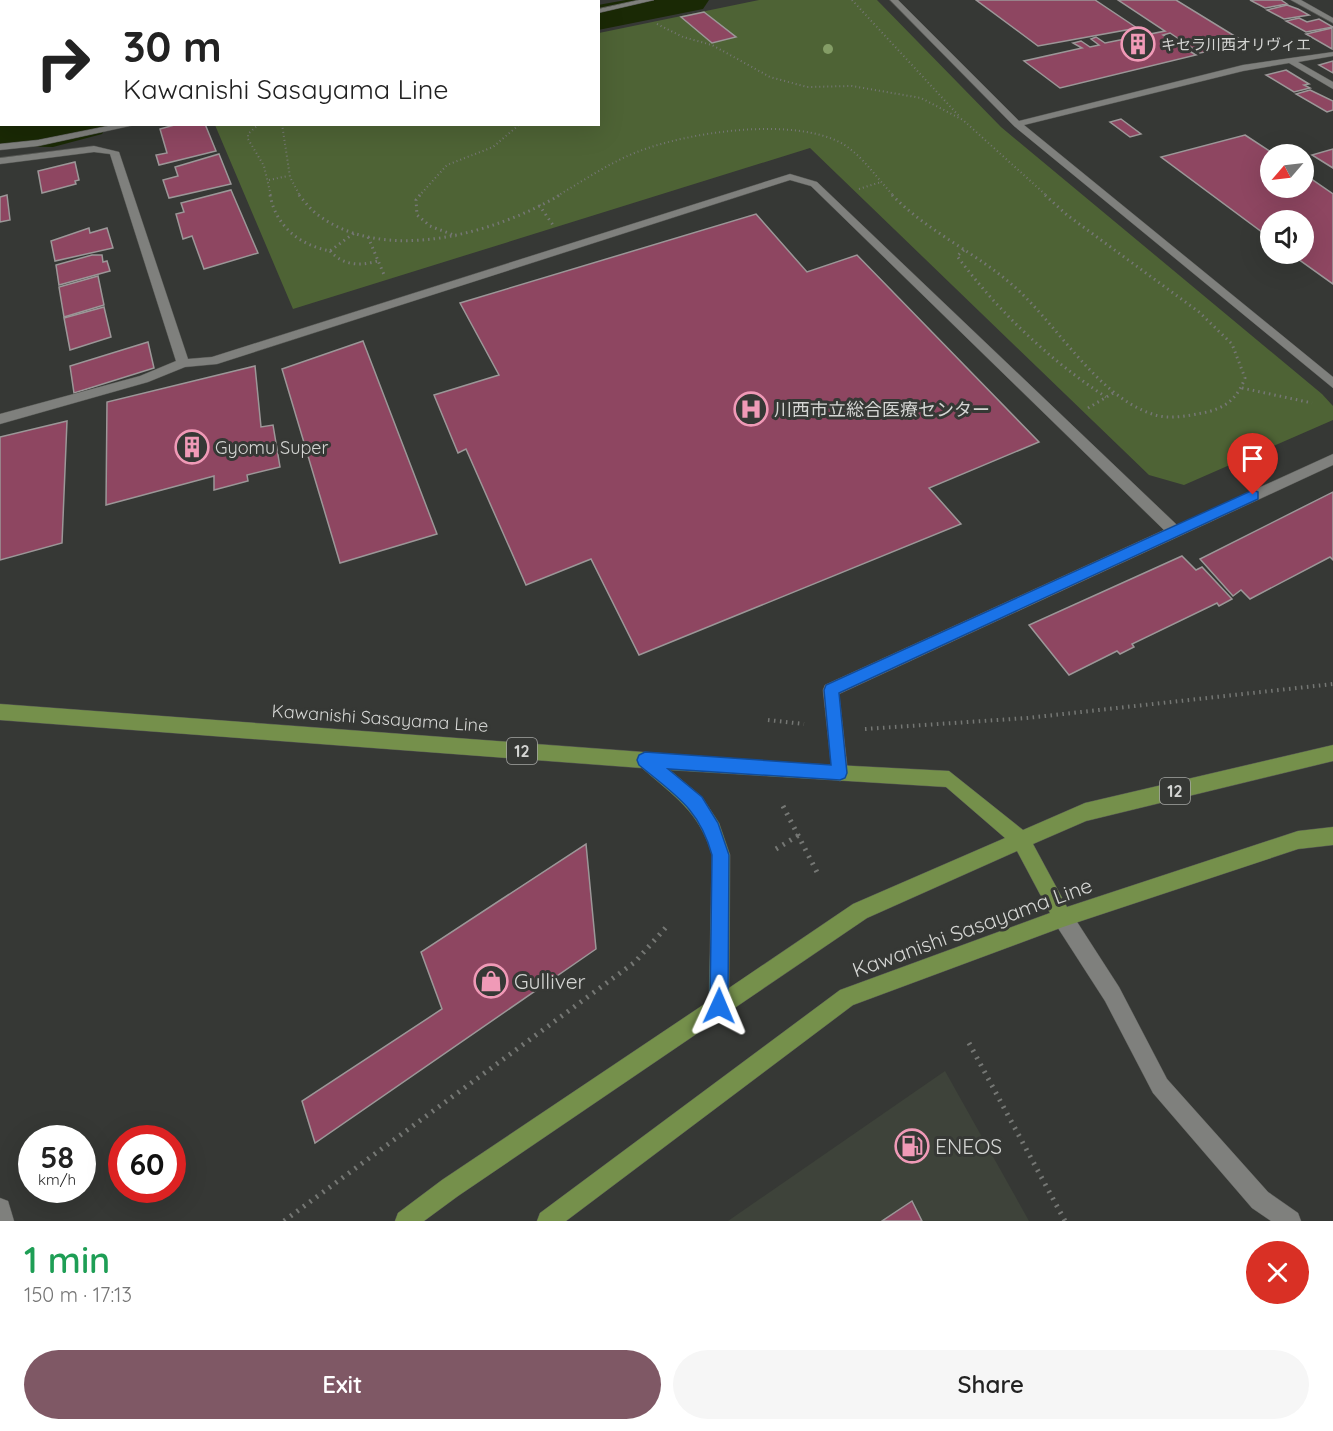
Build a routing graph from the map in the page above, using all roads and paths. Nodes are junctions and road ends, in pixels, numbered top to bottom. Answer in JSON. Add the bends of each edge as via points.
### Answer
{"nodes":[{"id":1,"x":650,"y":0,"type":"edge"},
{"id":2,"x":852,"y":0,"type":"edge"},
{"id":3,"x":894,"y":0,"type":"edge"},
{"id":4,"x":1295,"y":0,"type":"edge"},
{"id":5,"x":600,"y":11,"type":"edge"},
{"id":6,"x":1333,"y":21,"type":"edge"},
{"id":7,"x":653,"y":25,"type":"dead end"},
{"id":8,"x":1333,"y":54,"type":"edge"},
{"id":9,"x":1292,"y":62,"type":"junction"},
{"id":10,"x":1333,"y":86,"type":"edge"},
{"id":11,"x":963,"y":120,"type":"junction"},
{"id":12,"x":1017,"y":124,"type":"junction"},
{"id":13,"x":123,"y":126,"type":"edge"},
{"id":14,"x":257,"y":126,"type":"edge"},
{"id":15,"x":283,"y":126,"type":"edge"},
{"id":16,"x":518,"y":126,"type":"edge"},
{"id":17,"x":0,"y":147,"type":"edge"},
{"id":18,"x":0,"y":161,"type":"edge"},
{"id":19,"x":288,"y":176,"type":"junction"},
{"id":20,"x":269,"y":180,"type":"junction"},
{"id":21,"x":881,"y":182,"type":"junction"},
{"id":22,"x":853,"y":190,"type":"dead end"},
{"id":23,"x":539,"y":205,"type":"junction"},
{"id":24,"x":355,"y":233,"type":"junction"},
{"id":25,"x":558,"y":234,"type":"dead end"},
{"id":26,"x":368,"y":236,"type":"junction"},
{"id":27,"x":457,"y":236,"type":"junction"},
{"id":28,"x":964,"y":250,"type":"junction"},
{"id":29,"x":330,"y":251,"type":"junction"},
{"id":30,"x":378,"y":261,"type":"junction"},
{"id":31,"x":388,"y":286,"type":"dead end"},
{"id":32,"x":183,"y":363,"type":"junction"},
{"id":33,"x":1333,"y":384,"type":"edge"},
{"id":34,"x":1242,"y":388,"type":"junction"},
{"id":35,"x":1115,"y":392,"type":"junction"},
{"id":36,"x":1106,"y":398,"type":"junction"},
{"id":37,"x":1322,"y":405,"type":"dead end"},
{"id":38,"x":1087,"y":409,"type":"dead end"},
{"id":39,"x":0,"y":419,"type":"edge"},
{"id":40,"x":1333,"y":459,"type":"edge"},
{"id":41,"x":1174,"y":531,"type":"junction"},
{"id":42,"x":1333,"y":684,"type":"edge"},
{"id":43,"x":0,"y":712,"type":"edge"},
{"id":44,"x":768,"y":720,"type":"dead end"},
{"id":45,"x":834,"y":728,"type":"junction"},
{"id":46,"x":1333,"y":753,"type":"edge"},
{"id":47,"x":645,"y":760,"type":"junction"},
{"id":48,"x":840,"y":773,"type":"junction"},
{"id":49,"x":783,"y":806,"type":"dead end"},
{"id":50,"x":799,"y":835,"type":"junction"},
{"id":51,"x":1333,"y":836,"type":"edge"},
{"id":52,"x":1021,"y":840,"type":"junction"},
{"id":53,"x":776,"y":849,"type":"dead end"},
{"id":54,"x":819,"y":876,"type":"dead end"},
{"id":55,"x":1063,"y":918,"type":"junction"},
{"id":56,"x":668,"y":925,"type":"dead end"},
{"id":57,"x":719,"y":1006,"type":"junction"},
{"id":58,"x":969,"y":1043,"type":"dead end"},
{"id":59,"x":0,"y":1209,"type":"edge"},
{"id":60,"x":3,"y":1221,"type":"edge"},
{"id":61,"x":284,"y":1221,"type":"edge"},
{"id":62,"x":406,"y":1221,"type":"edge"},
{"id":63,"x":548,"y":1221,"type":"edge"},
{"id":64,"x":1065,"y":1221,"type":"edge"},
{"id":65,"x":1290,"y":1221,"type":"edge"}],
"edges":[{"from":1,"to":5,"type":"street"},
{"from":2,"to":11,"type":"path"},
{"from":3,"to":12,"type":"street"},
{"from":4,"to":6,"type":"street"},
{"from":7,"to":11,"type":"path","via":[[712,45],[770,77],[807,87],[852,86],[921,98]]},
{"from":8,"to":9,"type":"street"},
{"from":9,"to":10,"type":"street"},
{"from":9,"to":12,"type":"street","via":[[1243,68]]},
{"from":11,"to":34,"type":"path","via":[[1067,215],[1199,312],[1232,344],[1245,378]]},
{"from":12,"to":33,"type":"street"},
{"from":13,"to":17,"type":"street"},
{"from":14,"to":20,"type":"path","via":[[248,134],[248,141]]},
{"from":15,"to":19,"type":"path"},
{"from":16,"to":27,"type":"path","via":[[493,147],[447,165],[416,200],[417,215],[430,226]]},
{"from":18,"to":32,"type":"street","via":[[94,149],[114,152]]},
{"from":19,"to":20,"type":"path"},
{"from":19,"to":24,"type":"path","via":[[315,213]]},
{"from":20,"to":29,"type":"path","via":[[273,207],[286,229],[302,242]]},
{"from":21,"to":22,"type":"path"},
{"from":21,"to":23,"type":"path","via":[[844,144],[802,130],[767,131],[707,136],[638,152]]},
{"from":21,"to":28,"type":"path","via":[[898,201]]},
{"from":23,"to":25,"type":"path"},
{"from":23,"to":27,"type":"path","via":[[473,234]]},
{"from":24,"to":26,"type":"path"},
{"from":24,"to":29,"type":"path"},
{"from":26,"to":27,"type":"path","via":[[412,241]]},
{"from":26,"to":30,"type":"path"},
{"from":28,"to":35,"type":"path","via":[[1019,290]]},
{"from":28,"to":36,"type":"path","via":[[957,256],[974,282],[1051,357]]},
{"from":29,"to":30,"type":"path","via":[[342,262],[362,265]]},
{"from":30,"to":31,"type":"path"},
{"from":32,"to":39,"type":"street","via":[[144,379]]},
{"from":32,"to":41,"type":"street","via":[[213,361],[790,177],[814,184]]},
{"from":34,"to":35,"type":"path","via":[[1221,410],[1192,415],[1153,415]]},
{"from":34,"to":37,"type":"path"},
{"from":35,"to":36,"type":"path"},
{"from":36,"to":38,"type":"path"},
{"from":40,"to":41,"type":"street"},
{"from":41,"to":45,"type":"street","via":[[831,690]]},
{"from":42,"to":45,"type":"path","via":[[1028,718],[884,730]]},
{"from":43,"to":47,"type":"main road","name":"Kawanishi Sasayama Line","number":"12"},
{"from":44,"to":45,"type":"path"},
{"from":45,"to":48,"type":"street"},
{"from":46,"to":52,"type":"main road","number":"12","via":[[1084,812]]},
{"from":47,"to":48,"type":"main road","name":"Kawanishi Sasayama Line","number":"12"},
{"from":47,"to":57,"type":"main road","via":[[696,803],[713,829],[720,855]]},
{"from":48,"to":52,"type":"main road","name":"Kawanishi Sasayama Line","number":"12","via":[[949,778]]},
{"from":49,"to":50,"type":"path"},
{"from":50,"to":53,"type":"path"},
{"from":50,"to":54,"type":"path"},
{"from":51,"to":55,"type":"main road","name":"Kawanishi Sasayama Line","via":[[1298,840]]},
{"from":52,"to":55,"type":"main road","number":"12"},
{"from":52,"to":57,"type":"main road","number":"12","via":[[860,911]]},
{"from":55,"to":63,"type":"main road","name":"Kawanishi Sasayama Line","via":[[847,997]]},
{"from":55,"to":65,"type":"street","via":[[1112,994],[1160,1086],[1260,1200]]},
{"from":56,"to":61,"type":"path","via":[[635,962]]},
{"from":57,"to":62,"type":"main road","number":"12"},
{"from":58,"to":64,"type":"path"},
{"from":59,"to":60,"type":"street"}]}
